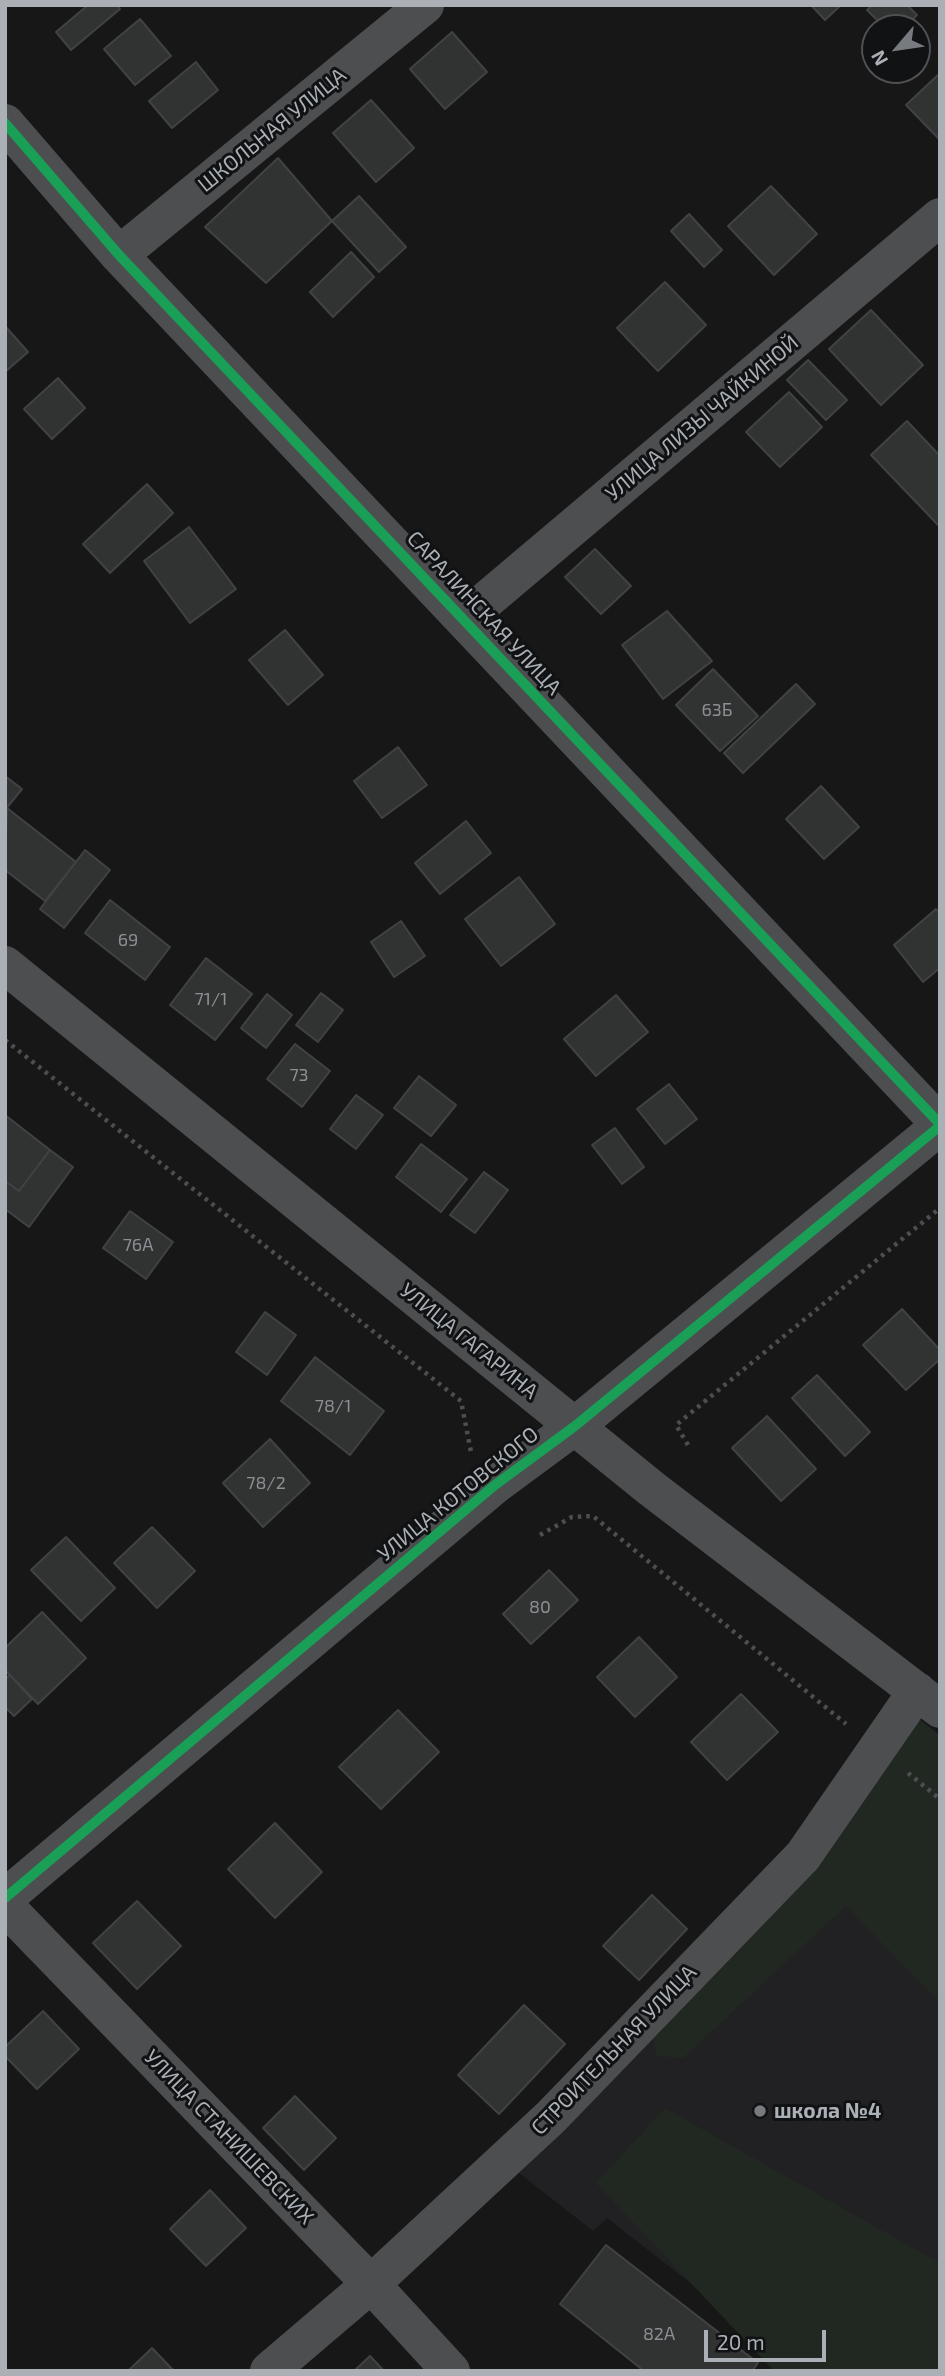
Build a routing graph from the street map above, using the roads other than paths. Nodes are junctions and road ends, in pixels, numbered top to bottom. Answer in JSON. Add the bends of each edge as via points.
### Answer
{"nodes":[{"id":1,"x":425,"y":5,"type":"edge"},
{"id":2,"x":5,"y":123,"type":"edge"},
{"id":3,"x":940,"y":217,"type":"edge"},
{"id":4,"x":119,"y":255,"type":"junction"},
{"id":5,"x":464,"y":620,"type":"junction"},
{"id":6,"x":5,"y":965,"type":"edge"},
{"id":7,"x":940,"y":1125,"type":"edge"},
{"id":8,"x":575,"y":1426,"type":"junction"},
{"id":9,"x":928,"y":1700,"type":"edge"},
{"id":10,"x":5,"y":1898,"type":"edge"},
{"id":11,"x":5,"y":1906,"type":"edge"},
{"id":12,"x":371,"y":2284,"type":"junction"},
{"id":13,"x":269,"y":2371,"type":"edge"},
{"id":14,"x":452,"y":2371,"type":"edge"}],
"edges":[{"from":1,"to":4,"type":"street","name":"ШКОЛЬНАЯ УЛИЦА"},
{"from":2,"to":4,"type":"street","name":"САРАЛИНСКАЯ УЛИЦА"},
{"from":3,"to":5,"type":"street","name":"УЛИЦА ЛИЗЫ ЧАЙКИНОЙ"},
{"from":4,"to":5,"type":"street","name":"САРАЛИНСКАЯ УЛИЦА"},
{"from":5,"to":7,"type":"street","name":"САРАЛИНСКАЯ УЛИЦА"},
{"from":6,"to":8,"type":"street","name":"УЛИЦА ГАГАРИНА"},
{"from":7,"to":8,"type":"street","name":"УЛИЦА КОТОВСКОГО"},
{"from":8,"to":9,"type":"street","name":"УЛИЦА ГАГАРИНА"},
{"from":8,"to":10,"type":"street","name":"УЛИЦА КОТОВСКОГО","via":[[495,1485]]},
{"from":9,"to":12,"type":"street","name":"СТРОИТЕЛЬНАЯ УЛИЦА","via":[[877,1749],[803,1856],[551,2117]]},
{"from":11,"to":12,"type":"street","name":"УЛИЦА СТАНИШЕВСКИХ"},
{"from":12,"to":13,"type":"street","name":"СТРОИТЕЛЬНАЯ УЛИЦА"},
{"from":12,"to":14,"type":"street","name":"УЛИЦА СТАНИШЕВСКИХ"}]}
